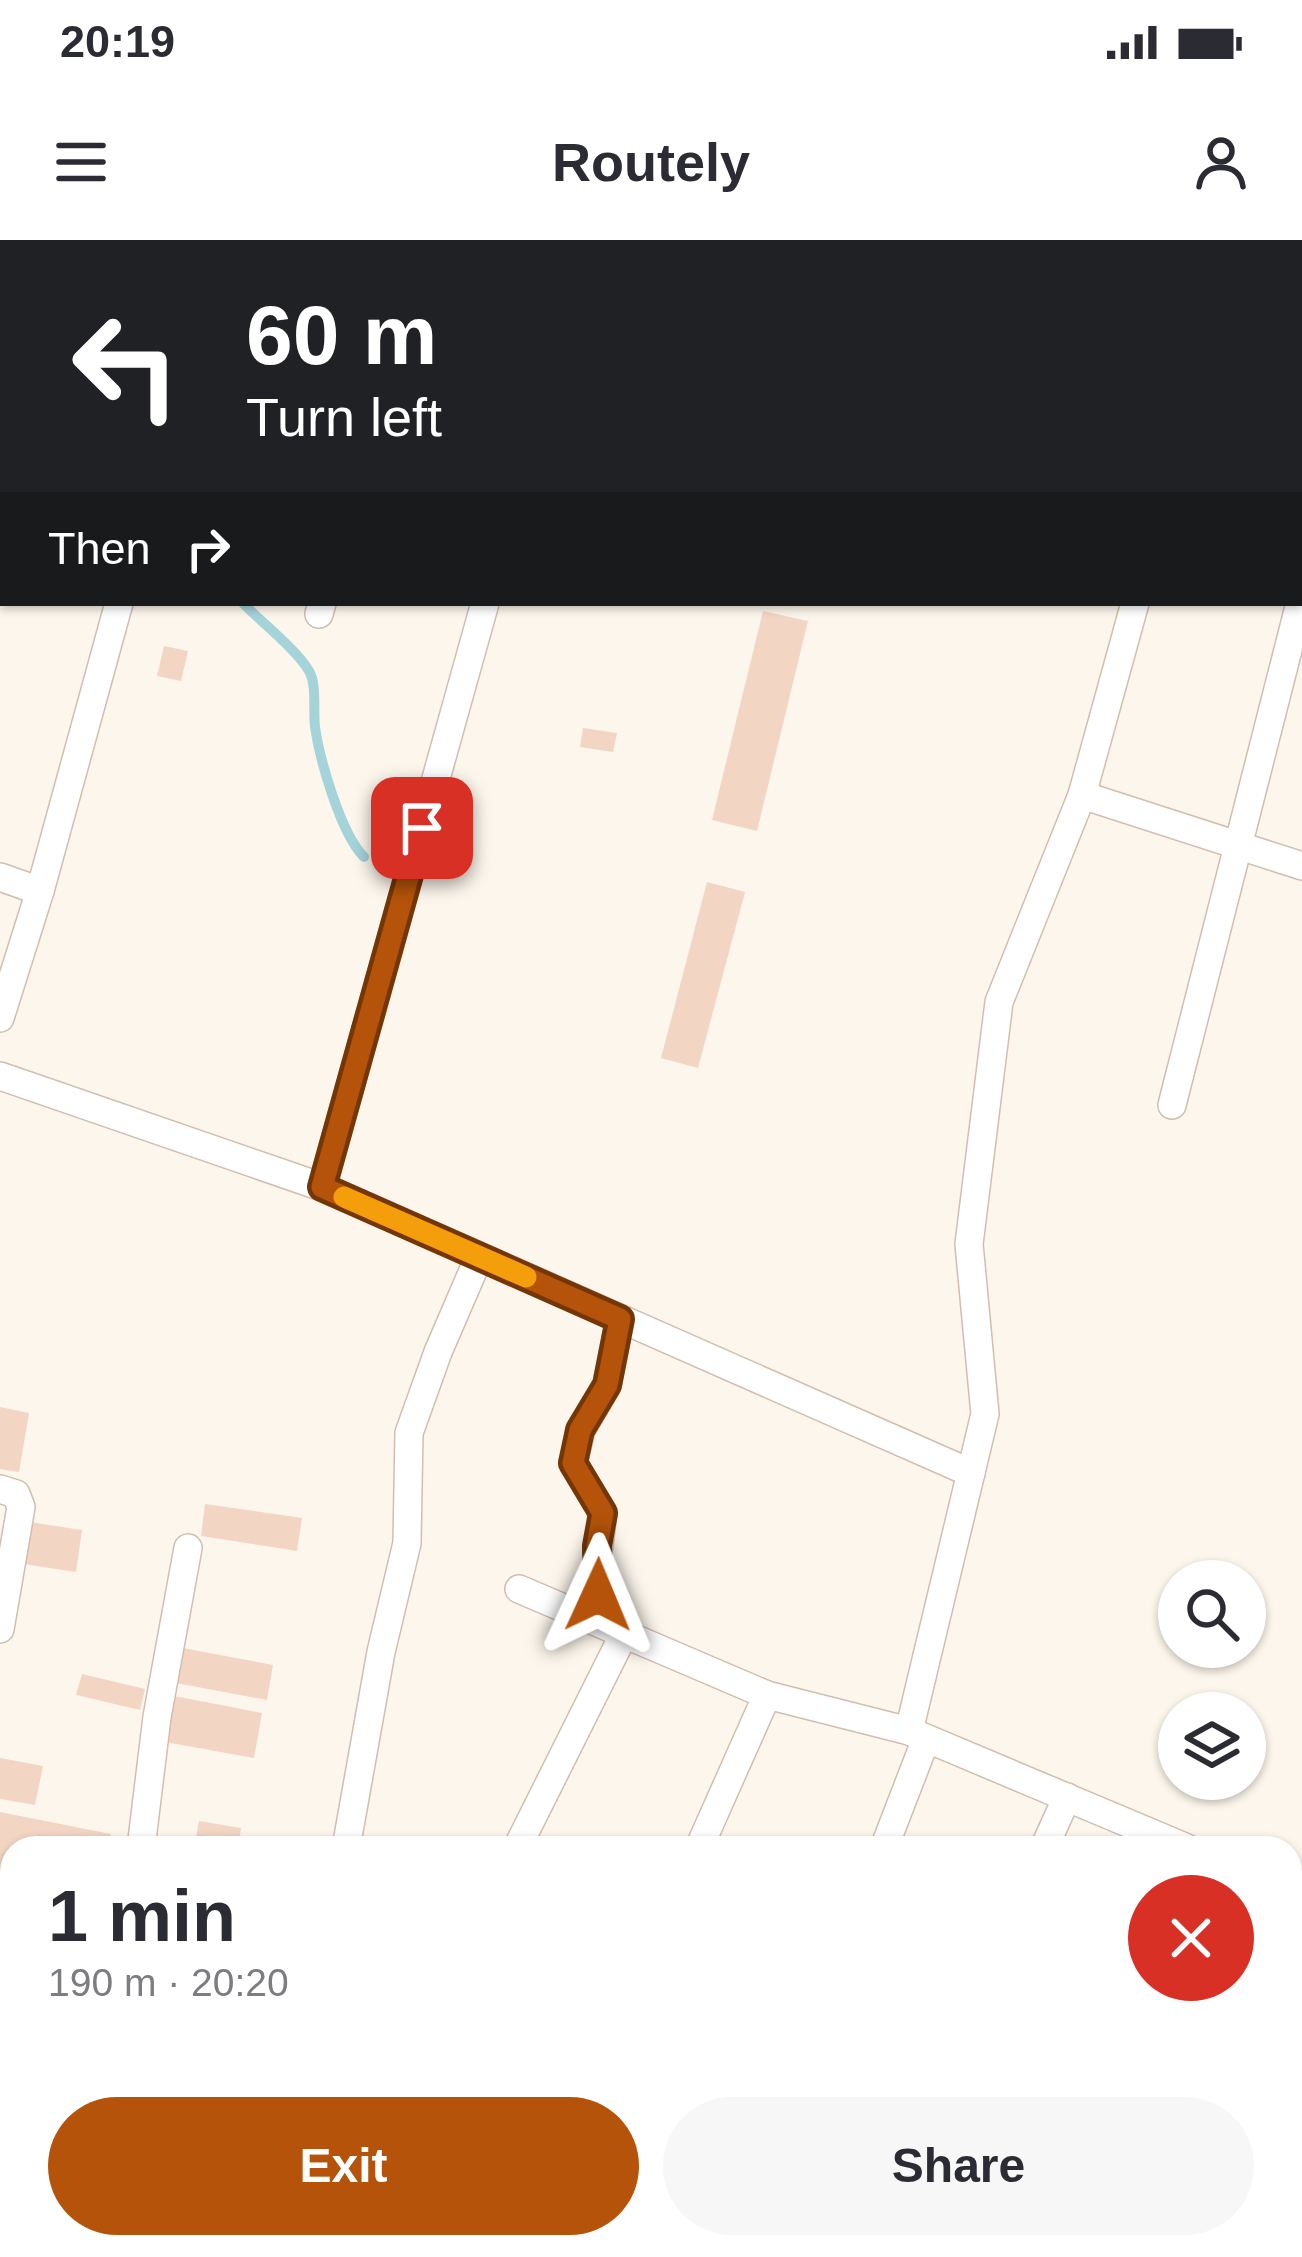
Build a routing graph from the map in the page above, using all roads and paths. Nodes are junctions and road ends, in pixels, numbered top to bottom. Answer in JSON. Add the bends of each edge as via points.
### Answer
{"nodes":[{"id":1,"x":117,"y":606,"type":"edge"},
{"id":2,"x":484,"y":606,"type":"edge"},
{"id":3,"x":1134,"y":606,"type":"edge"},
{"id":4,"x":1299,"y":606,"type":"edge"},
{"id":5,"x":1082,"y":795,"type":"junction"},
{"id":6,"x":1238,"y":848,"type":"junction"},
{"id":7,"x":1302,"y":866,"type":"edge"},
{"id":8,"x":0,"y":877,"type":"edge"},
{"id":9,"x":40,"y":891,"type":"junction"},
{"id":10,"x":0,"y":1018,"type":"edge"},
{"id":11,"x":0,"y":1076,"type":"edge"},
{"id":12,"x":1172,"y":1105,"type":"dead end"},
{"id":13,"x":322,"y":1187,"type":"junction"},
{"id":14,"x":479,"y":1257,"type":"junction"},
{"id":15,"x":620,"y":1319,"type":"junction"},
{"id":16,"x":971,"y":1473,"type":"junction"},
{"id":17,"x":0,"y":1489,"type":"edge"},
{"id":18,"x":188,"y":1548,"type":"dead end"},
{"id":19,"x":519,"y":1589,"type":"dead end"},
{"id":20,"x":0,"y":1629,"type":"edge"},
{"id":21,"x":624,"y":1634,"type":"junction"},
{"id":22,"x":767,"y":1695,"type":"junction"},
{"id":23,"x":918,"y":1735,"type":"junction"},
{"id":24,"x":1067,"y":1798,"type":"junction"},
{"id":25,"x":143,"y":1836,"type":"edge"},
{"id":26,"x":348,"y":1836,"type":"edge"},
{"id":27,"x":523,"y":1836,"type":"edge"},
{"id":28,"x":704,"y":1836,"type":"edge"},
{"id":29,"x":888,"y":1836,"type":"edge"},
{"id":30,"x":1050,"y":1836,"type":"edge"},
{"id":31,"x":1158,"y":1836,"type":"edge"}],
"edges":[{"from":1,"to":9,"type":"street"},
{"from":2,"to":13,"type":"street"},
{"from":3,"to":5,"type":"street"},
{"from":4,"to":6,"type":"street"},
{"from":5,"to":6,"type":"street"},
{"from":5,"to":16,"type":"street","via":[[999,1002],[969,1244],[985,1414]]},
{"from":6,"to":7,"type":"street"},
{"from":6,"to":12,"type":"street"},
{"from":8,"to":9,"type":"street"},
{"from":9,"to":10,"type":"street"},
{"from":11,"to":13,"type":"street"},
{"from":13,"to":14,"type":"street"},
{"from":14,"to":15,"type":"street"},
{"from":14,"to":26,"type":"street","via":[[410,1433],[407,1543]]},
{"from":15,"to":16,"type":"street"},
{"from":15,"to":21,"type":"street","via":[[607,1385],[580,1430],[573,1463],[603,1513],[598,1595]]},
{"from":16,"to":23,"type":"street"},
{"from":17,"to":20,"type":"street","via":[[16,1494],[21,1507]]},
{"from":18,"to":25,"type":"street"},
{"from":19,"to":21,"type":"street"},
{"from":21,"to":22,"type":"street"},
{"from":21,"to":27,"type":"street"},
{"from":22,"to":23,"type":"street"},
{"from":22,"to":28,"type":"street"},
{"from":23,"to":24,"type":"street"},
{"from":23,"to":29,"type":"street"},
{"from":24,"to":30,"type":"street"},
{"from":24,"to":31,"type":"street"}]}
